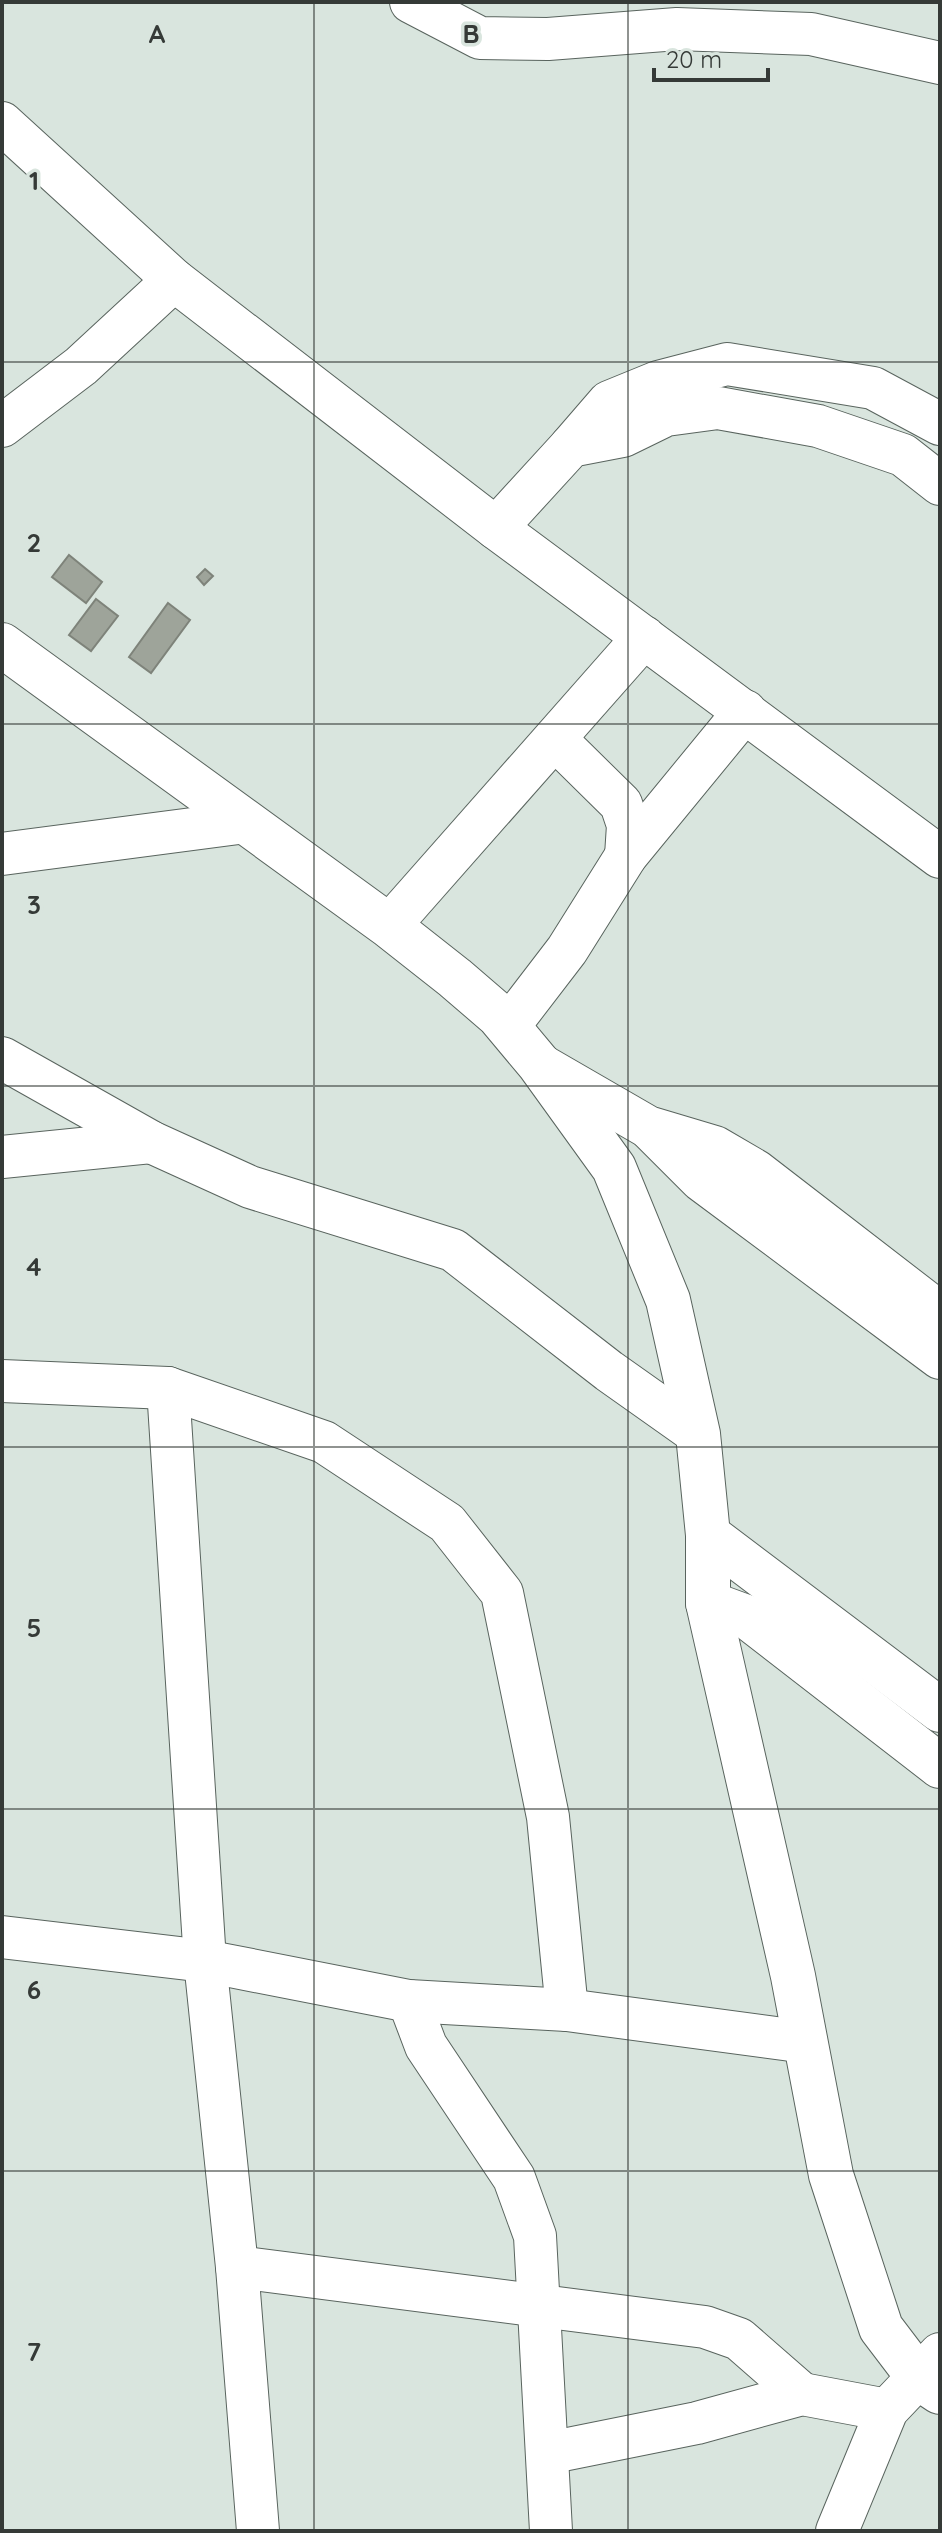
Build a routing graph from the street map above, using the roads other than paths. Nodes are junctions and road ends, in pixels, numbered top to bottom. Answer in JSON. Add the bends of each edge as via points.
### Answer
{"nodes":[{"id":1,"x":411,"y":2,"type":"edge"},
{"id":2,"x":940,"y":63,"type":"edge"},
{"id":3,"x":2,"y":123,"type":"edge"},
{"id":4,"x":174,"y":280,"type":"junction"},
{"id":5,"x":940,"y":424,"type":"edge"},
{"id":6,"x":2,"y":426,"type":"edge"},
{"id":7,"x":571,"y":446,"type":"junction"},
{"id":8,"x":940,"y":484,"type":"edge"},
{"id":9,"x":496,"y":528,"type":"junction"},
{"id":10,"x":644,"y":637,"type":"junction"},
{"id":11,"x":2,"y":645,"type":"edge"},
{"id":12,"x":745,"y":711,"type":"junction"},
{"id":13,"x":556,"y":740,"type":"junction"},
{"id":14,"x":246,"y":822,"type":"junction"},
{"id":15,"x":2,"y":854,"type":"edge"},
{"id":16,"x":626,"y":856,"type":"junction"},
{"id":17,"x":940,"y":857,"type":"edge"},
{"id":18,"x":389,"y":926,"type":"junction"},
{"id":19,"x":508,"y":1027,"type":"junction"},
{"id":20,"x":2,"y":1058,"type":"edge"},
{"id":21,"x":539,"y":1064,"type":"junction"},
{"id":22,"x":648,"y":1127,"type":"junction"},
{"id":23,"x":151,"y":1142,"type":"junction"},
{"id":24,"x":2,"y":1157,"type":"edge"},
{"id":25,"x":940,"y":1313,"type":"edge"},
{"id":26,"x":940,"y":1358,"type":"edge"},
{"id":27,"x":2,"y":1381,"type":"edge"},
{"id":28,"x":168,"y":1388,"type":"junction"},
{"id":29,"x":698,"y":1434,"type":"junction"},
{"id":30,"x":708,"y":1535,"type":"junction"},
{"id":31,"x":708,"y":1603,"type":"junction"},
{"id":32,"x":940,"y":1710,"type":"edge"},
{"id":33,"x":940,"y":1766,"type":"edge"},
{"id":34,"x":2,"y":1937,"type":"edge"},
{"id":35,"x":205,"y":1961,"type":"junction"},
{"id":36,"x":409,"y":2001,"type":"junction"},
{"id":37,"x":567,"y":2010,"type":"junction"},
{"id":38,"x":806,"y":2042,"type":"junction"},
{"id":39,"x":237,"y":2267,"type":"junction"},
{"id":40,"x":537,"y":2306,"type":"junction"},
{"id":41,"x":933,"y":2375,"type":"edge"},
{"id":42,"x":802,"y":2394,"type":"junction"},
{"id":43,"x":887,"y":2410,"type":"junction"},
{"id":44,"x":548,"y":2453,"type":"junction"},
{"id":45,"x":258,"y":2531,"type":"edge"},
{"id":46,"x":551,"y":2531,"type":"edge"},
{"id":47,"x":837,"y":2531,"type":"edge"}],
"edges":[{"from":1,"to":2,"type":"street","via":[[480,38],[548,39],[677,29],[811,34]]},
{"from":3,"to":4,"type":"street"},
{"from":4,"to":6,"type":"street","via":[[81,366]]},
{"from":4,"to":9,"type":"street"},
{"from":5,"to":7,"type":"street","via":[[873,388],[727,364],[658,382],[609,402]]},
{"from":7,"to":8,"type":"street","via":[[623,436],[666,415],[718,408],[818,426],[903,455]]},
{"from":7,"to":9,"type":"street"},
{"from":9,"to":10,"type":"street"},
{"from":10,"to":12,"type":"street"},
{"from":10,"to":13,"type":"street"},
{"from":11,"to":14,"type":"street"},
{"from":12,"to":16,"type":"street"},
{"from":12,"to":17,"type":"street"},
{"from":13,"to":16,"type":"street","via":[[621,804],[628,825]]},
{"from":13,"to":18,"type":"street"},
{"from":14,"to":15,"type":"street"},
{"from":14,"to":18,"type":"street"},
{"from":16,"to":19,"type":"street","via":[[567,950]]},
{"from":18,"to":19,"type":"street"},
{"from":19,"to":21,"type":"street"},
{"from":20,"to":23,"type":"street"},
{"from":21,"to":22,"type":"street"},
{"from":21,"to":29,"type":"street","via":[[614,1168],[668,1300]]},
{"from":22,"to":25,"type":"street","via":[[715,1147],[756,1171]]},
{"from":22,"to":26,"type":"street","via":[[701,1180]]},
{"from":23,"to":24,"type":"street"},
{"from":23,"to":29,"type":"street","via":[[250,1187],[453,1250]]},
{"from":27,"to":28,"type":"street"},
{"from":28,"to":35,"type":"street"},
{"from":28,"to":37,"type":"street","via":[[324,1442],[447,1523],[502,1593],[548,1817]]},
{"from":29,"to":30,"type":"street"},
{"from":30,"to":31,"type":"street"},
{"from":30,"to":32,"type":"street"},
{"from":31,"to":33,"type":"street","via":[[749,1618]]},
{"from":31,"to":38,"type":"street"},
{"from":34,"to":35,"type":"street"},
{"from":35,"to":36,"type":"street"},
{"from":35,"to":39,"type":"street"},
{"from":36,"to":37,"type":"street"},
{"from":36,"to":40,"type":"street","via":[[426,2046],[514,2178],[535,2236]]},
{"from":37,"to":38,"type":"street"},
{"from":38,"to":41,"type":"street","via":[[831,2175],[881,2328]]},
{"from":39,"to":40,"type":"street"},
{"from":39,"to":45,"type":"street"},
{"from":40,"to":42,"type":"street","via":[[705,2327],[739,2339]]},
{"from":40,"to":44,"type":"street"},
{"from":41,"to":43,"type":"street"},
{"from":42,"to":43,"type":"street"},
{"from":42,"to":44,"type":"street","via":[[697,2423]]},
{"from":43,"to":47,"type":"street"},
{"from":44,"to":46,"type":"street"}]}
